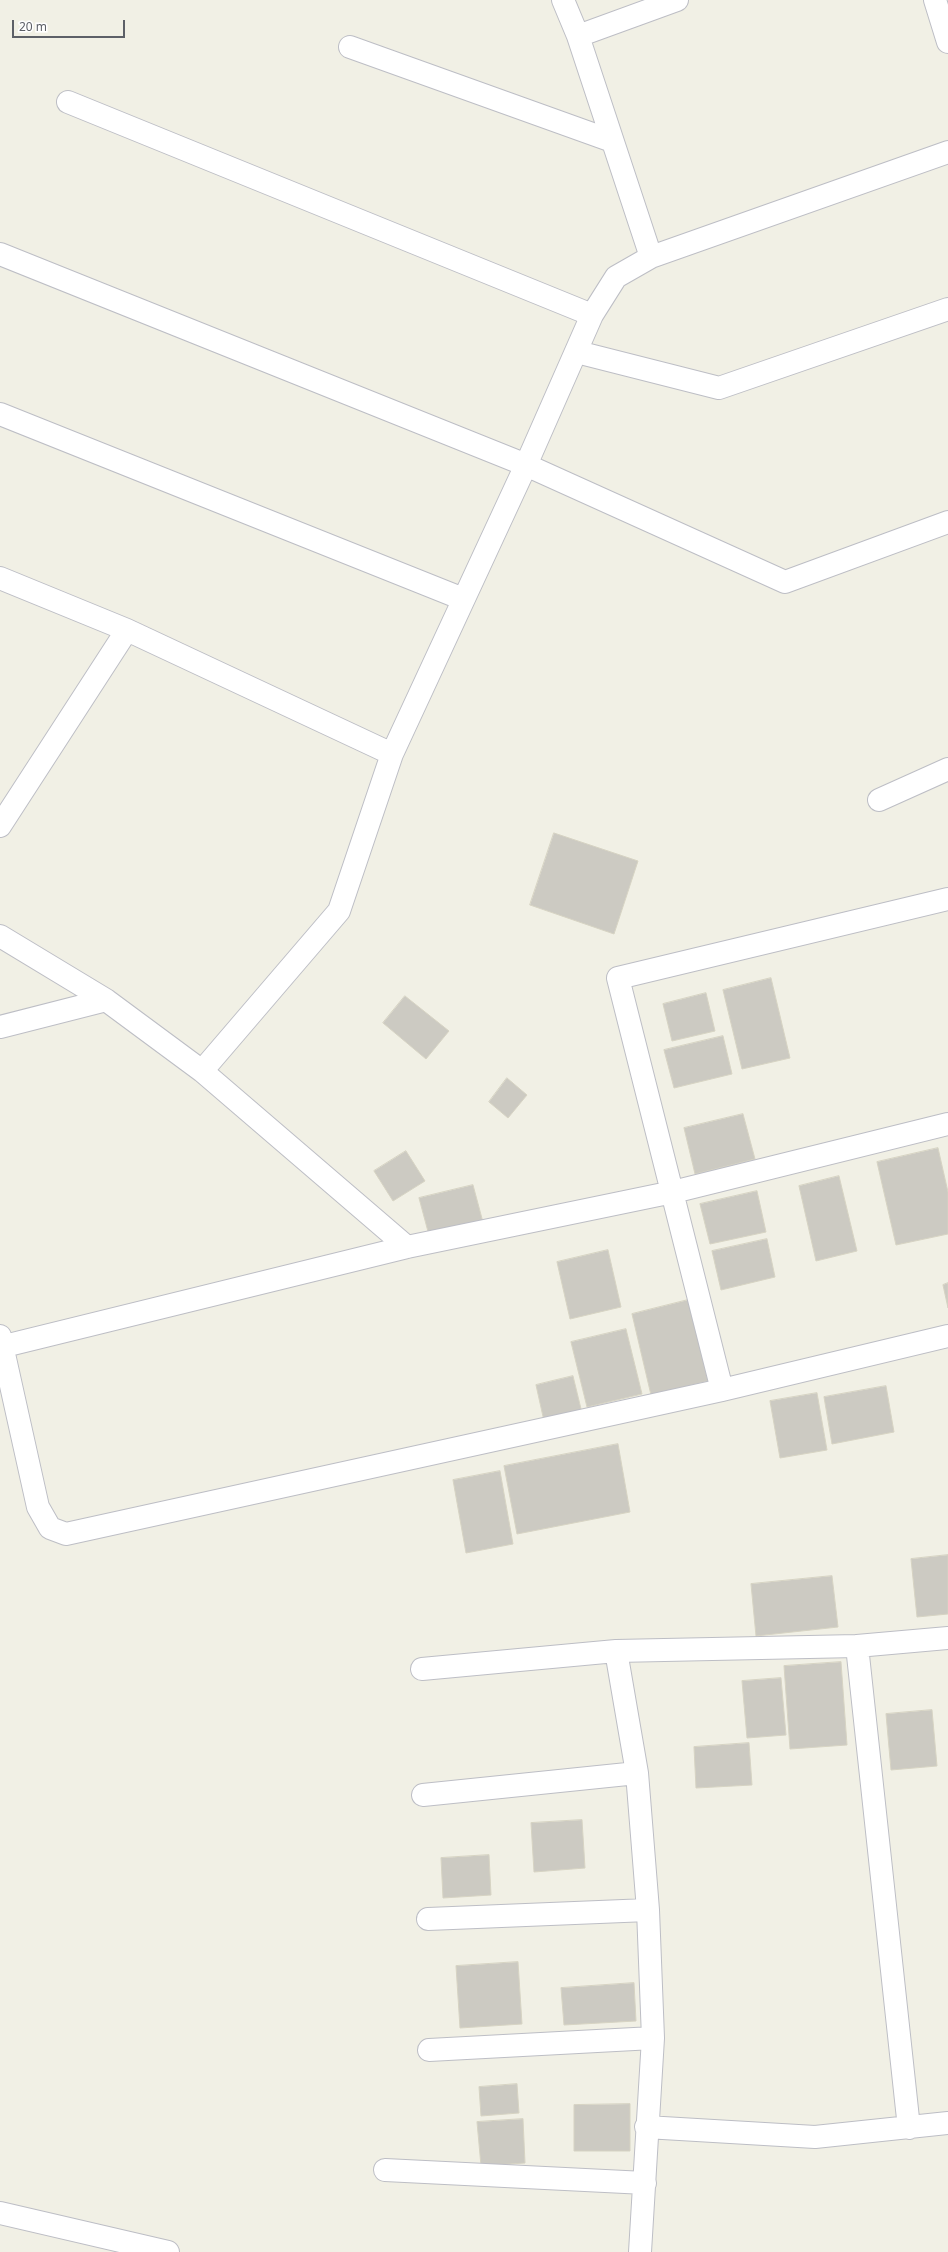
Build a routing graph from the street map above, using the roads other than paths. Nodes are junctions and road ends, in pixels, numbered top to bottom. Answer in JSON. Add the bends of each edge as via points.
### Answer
{"nodes":[{"id":1,"x":563,"y":0,"type":"edge"},
{"id":2,"x":677,"y":0,"type":"edge"},
{"id":3,"x":935,"y":0,"type":"edge"},
{"id":4,"x":578,"y":36,"type":"junction"},
{"id":5,"x":948,"y":42,"type":"edge"},
{"id":6,"x":350,"y":47,"type":"dead end"},
{"id":7,"x":68,"y":102,"type":"dead end"},
{"id":8,"x":612,"y":141,"type":"junction"},
{"id":9,"x":948,"y":152,"type":"edge"},
{"id":10,"x":0,"y":254,"type":"edge"},
{"id":11,"x":651,"y":257,"type":"junction"},
{"id":12,"x":948,"y":309,"type":"edge"},
{"id":13,"x":592,"y":315,"type":"junction"},
{"id":14,"x":577,"y":352,"type":"junction"},
{"id":15,"x":0,"y":414,"type":"edge"},
{"id":16,"x":526,"y":465,"type":"junction"},
{"id":17,"x":948,"y":522,"type":"edge"},
{"id":18,"x":0,"y":578,"type":"edge"},
{"id":19,"x":463,"y":599,"type":"junction"},
{"id":20,"x":127,"y":630,"type":"junction"},
{"id":21,"x":392,"y":754,"type":"junction"},
{"id":22,"x":948,"y":769,"type":"edge"},
{"id":23,"x":879,"y":800,"type":"dead end"},
{"id":24,"x":0,"y":826,"type":"edge"},
{"id":25,"x":948,"y":898,"type":"edge"},
{"id":26,"x":0,"y":936,"type":"edge"},
{"id":27,"x":106,"y":1000,"type":"junction"},
{"id":28,"x":0,"y":1027,"type":"edge"},
{"id":29,"x":202,"y":1071,"type":"junction"},
{"id":30,"x":948,"y":1124,"type":"edge"},
{"id":31,"x":673,"y":1192,"type":"junction"},
{"id":32,"x":407,"y":1247,"type":"junction"},
{"id":33,"x":948,"y":1336,"type":"edge"},
{"id":34,"x":1,"y":1343,"type":"edge"},
{"id":35,"x":722,"y":1390,"type":"junction"},
{"id":36,"x":948,"y":1638,"type":"edge"},
{"id":37,"x":857,"y":1646,"type":"junction"},
{"id":38,"x":616,"y":1652,"type":"junction"},
{"id":39,"x":422,"y":1668,"type":"dead end"},
{"id":40,"x":637,"y":1773,"type":"junction"},
{"id":41,"x":423,"y":1795,"type":"dead end"},
{"id":42,"x":648,"y":1910,"type":"junction"},
{"id":43,"x":428,"y":1919,"type":"dead end"},
{"id":44,"x":653,"y":2038,"type":"junction"},
{"id":45,"x":429,"y":2050,"type":"dead end"},
{"id":46,"x":948,"y":2123,"type":"edge"},
{"id":47,"x":646,"y":2126,"type":"junction"},
{"id":48,"x":909,"y":2128,"type":"junction"},
{"id":49,"x":385,"y":2170,"type":"dead end"},
{"id":50,"x":645,"y":2183,"type":"junction"},
{"id":51,"x":0,"y":2213,"type":"edge"},
{"id":52,"x":163,"y":2252,"type":"edge"},
{"id":53,"x":640,"y":2252,"type":"edge"}],
"edges":[{"from":1,"to":4,"type":"street"},
{"from":2,"to":4,"type":"street"},
{"from":3,"to":5,"type":"street"},
{"from":4,"to":8,"type":"street"},
{"from":6,"to":8,"type":"street"},
{"from":7,"to":13,"type":"street"},
{"from":8,"to":11,"type":"street"},
{"from":9,"to":11,"type":"street"},
{"from":10,"to":16,"type":"street"},
{"from":11,"to":13,"type":"street","via":[[616,278]]},
{"from":12,"to":14,"type":"street","via":[[719,388]]},
{"from":13,"to":14,"type":"street"},
{"from":14,"to":16,"type":"street"},
{"from":15,"to":19,"type":"street"},
{"from":16,"to":17,"type":"street","via":[[785,582]]},
{"from":16,"to":19,"type":"street"},
{"from":18,"to":20,"type":"street"},
{"from":19,"to":21,"type":"street"},
{"from":20,"to":21,"type":"street"},
{"from":20,"to":24,"type":"street"},
{"from":21,"to":29,"type":"street","via":[[339,911]]},
{"from":22,"to":23,"type":"street"},
{"from":25,"to":31,"type":"street","via":[[618,978]]},
{"from":26,"to":27,"type":"street"},
{"from":27,"to":28,"type":"street"},
{"from":27,"to":29,"type":"street"},
{"from":29,"to":32,"type":"street"},
{"from":30,"to":31,"type":"street"},
{"from":31,"to":32,"type":"street"},
{"from":31,"to":35,"type":"street"},
{"from":32,"to":34,"type":"street"},
{"from":33,"to":35,"type":"street"},
{"from":34,"to":35,"type":"street","via":[[38,1506],[50,1528],[66,1534]]},
{"from":36,"to":37,"type":"street"},
{"from":37,"to":38,"type":"street"},
{"from":37,"to":48,"type":"street"},
{"from":38,"to":39,"type":"street"},
{"from":38,"to":40,"type":"street"},
{"from":40,"to":41,"type":"street"},
{"from":40,"to":42,"type":"street"},
{"from":42,"to":43,"type":"street"},
{"from":42,"to":44,"type":"street"},
{"from":44,"to":45,"type":"street"},
{"from":44,"to":47,"type":"street"},
{"from":46,"to":48,"type":"street"},
{"from":47,"to":48,"type":"street","via":[[815,2137]]},
{"from":47,"to":50,"type":"street"},
{"from":49,"to":50,"type":"street"},
{"from":50,"to":53,"type":"street"},
{"from":51,"to":52,"type":"street"}]}
